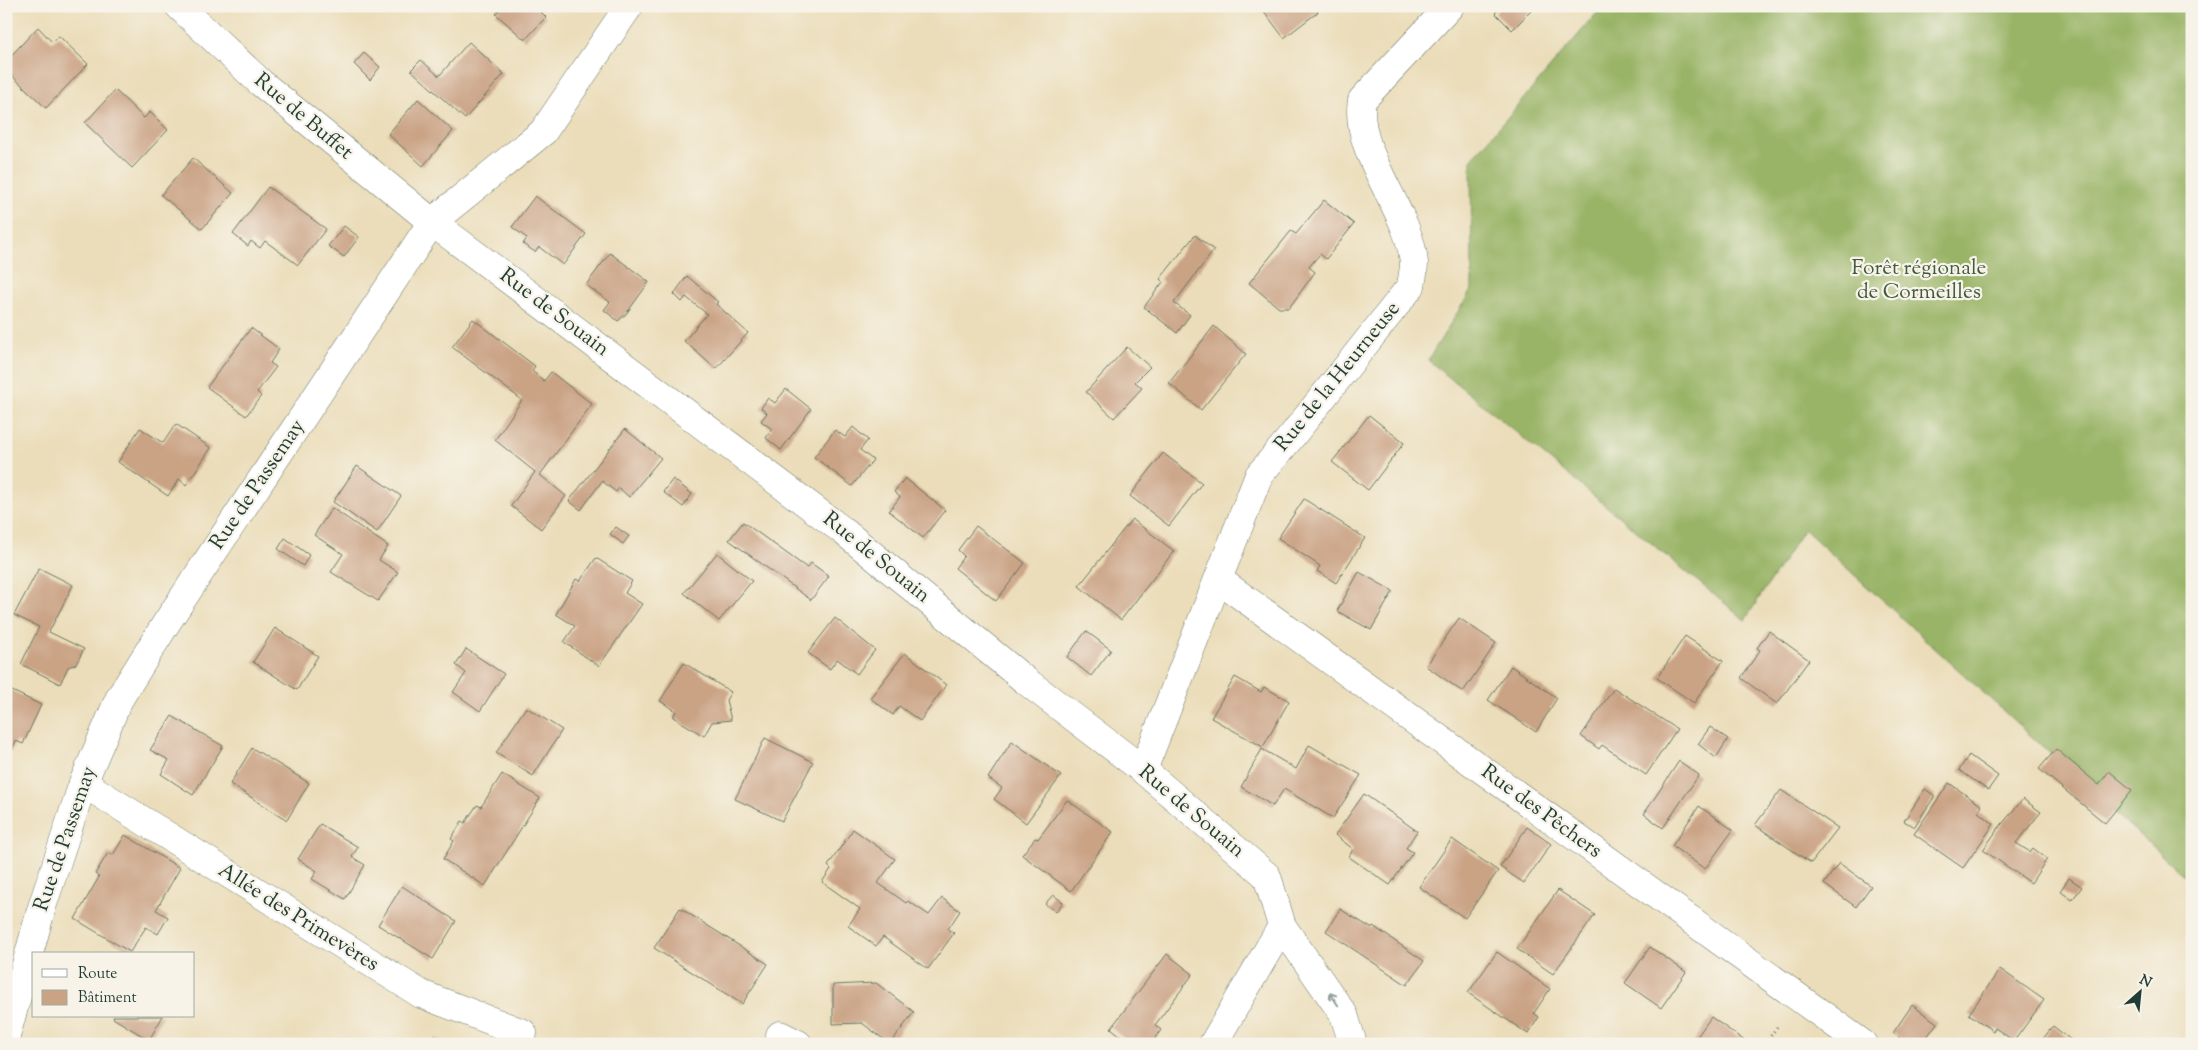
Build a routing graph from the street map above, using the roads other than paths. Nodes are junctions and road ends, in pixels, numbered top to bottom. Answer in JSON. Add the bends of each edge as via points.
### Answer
{"nodes":[{"id":1,"x":178,"y":6,"type":"edge"},
{"id":2,"x":630,"y":6,"type":"edge"},
{"id":3,"x":1450,"y":6,"type":"edge"},
{"id":4,"x":432,"y":222,"type":"junction"},
{"id":5,"x":1219,"y":580,"type":"junction"},
{"id":6,"x":1144,"y":770,"type":"junction"},
{"id":7,"x":83,"y":783,"type":"junction"},
{"id":8,"x":1282,"y":926,"type":"junction"},
{"id":9,"x":523,"y":1033,"type":"dead end"},
{"id":10,"x":6,"y":1036,"type":"edge"},
{"id":11,"x":1213,"y":1044,"type":"edge"},
{"id":12,"x":1353,"y":1044,"type":"edge"},
{"id":13,"x":1863,"y":1044,"type":"edge"}],
"edges":[{"from":1,"to":4,"type":"street","name":"Rue de Buffet","via":[[262,83]]},
{"from":2,"to":4,"type":"street","name":"Rue de Passemay","via":[[543,132]]},
{"from":3,"to":5,"type":"street","name":"Rue de la Heurneuse","via":[[1362,100],[1359,115],[1364,135],[1410,244],[1414,265],[1411,286],[1259,475]]},
{"from":4,"to":6,"type":"street","name":"Rue de Souain","via":[[835,524],[1026,681]]},
{"from":4,"to":7,"type":"street","name":"Rue de Passemay","via":[[119,699]]},
{"from":5,"to":6,"type":"street","name":"Rue de la Heurneuse"},
{"from":5,"to":13,"type":"street","name":"Rue des Pêchers"},
{"from":6,"to":8,"type":"street","name":"Rue de Souain","via":[[1267,876]]},
{"from":7,"to":9,"type":"street","name":"Allée des Primevères","via":[[420,994]]},
{"from":7,"to":10,"type":"street","name":"Rue de Passemay","via":[[42,907]]},
{"from":8,"to":11,"type":"street"},
{"from":12,"to":8,"type":"street","name":"Rue de Souain","one_way":true,"via":[[1344,1015]]}]}
